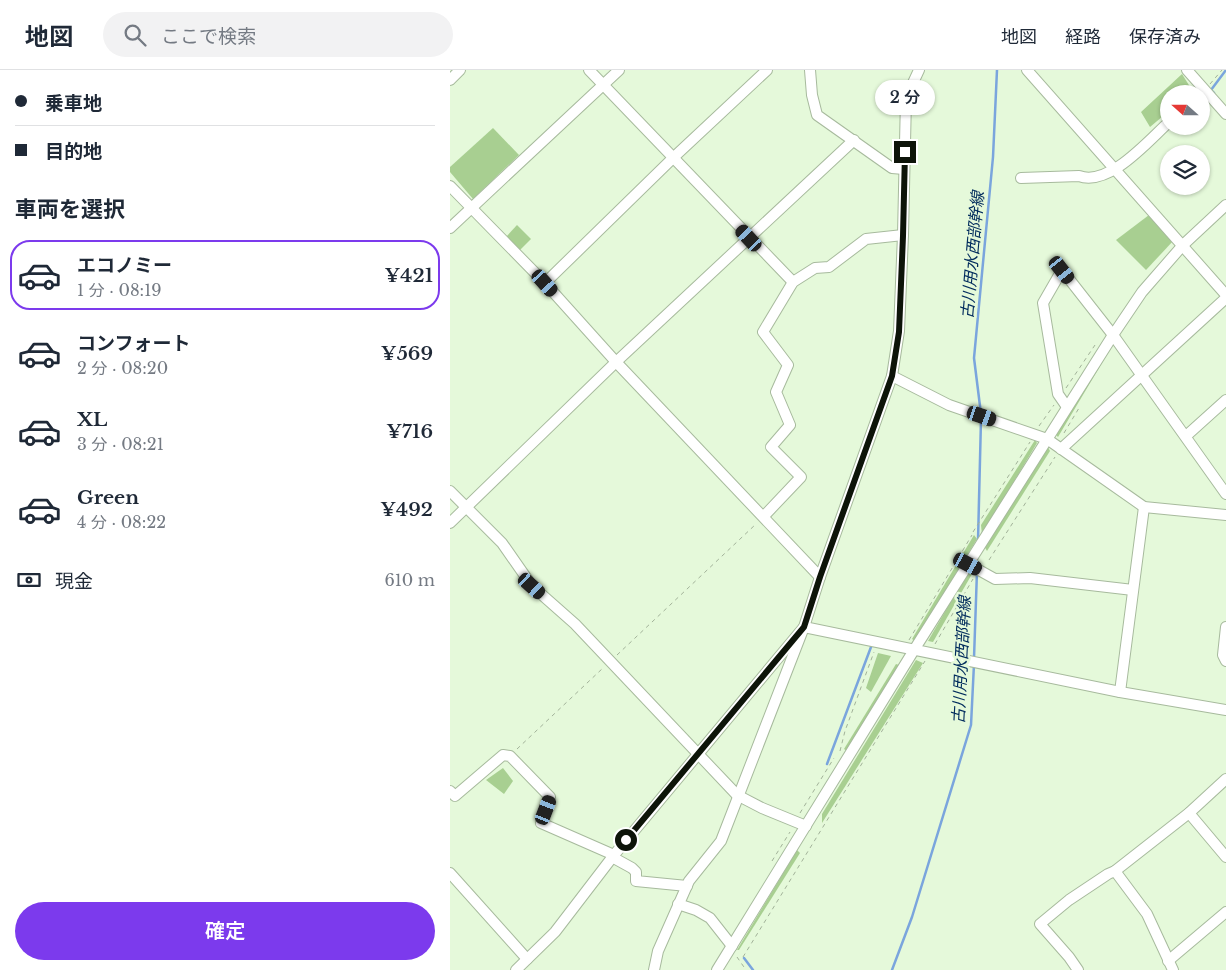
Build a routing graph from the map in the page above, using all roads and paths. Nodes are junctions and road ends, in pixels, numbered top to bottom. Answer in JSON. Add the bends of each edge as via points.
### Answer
{"nodes":[{"id":1,"x":460,"y":70,"type":"edge"},
{"id":2,"x":589,"y":70,"type":"edge"},
{"id":3,"x":619,"y":70,"type":"edge"},
{"id":4,"x":767,"y":70,"type":"edge"},
{"id":5,"x":810,"y":70,"type":"edge"},
{"id":6,"x":919,"y":70,"type":"edge"},
{"id":7,"x":1027,"y":70,"type":"edge"},
{"id":8,"x":1187,"y":70,"type":"edge"},
{"id":9,"x":1222,"y":70,"type":"edge"},
{"id":10,"x":450,"y":80,"type":"edge"},
{"id":11,"x":603,"y":85,"type":"junction"},
{"id":12,"x":1198,"y":85,"type":"edge"},
{"id":13,"x":1209,"y":85,"type":"edge"},
{"id":14,"x":1210,"y":99,"type":"edge"},
{"id":15,"x":1226,"y":114,"type":"edge"},
{"id":16,"x":1160,"y":130,"type":"edge"},
{"id":17,"x":854,"y":140,"type":"junction"},
{"id":18,"x":674,"y":157,"type":"junction"},
{"id":19,"x":904,"y":169,"type":"junction"},
{"id":20,"x":1116,"y":170,"type":"junction"},
{"id":21,"x":1021,"y":178,"type":"dead end"},
{"id":22,"x":450,"y":186,"type":"edge"},
{"id":23,"x":1226,"y":204,"type":"edge"},
{"id":24,"x":471,"y":208,"type":"junction"},
{"id":25,"x":450,"y":228,"type":"edge"},
{"id":26,"x":903,"y":236,"type":"junction"},
{"id":27,"x":749,"y":238,"type":"junction"},
{"id":28,"x":1183,"y":245,"type":"junction"},
{"id":29,"x":793,"y":282,"type":"junction"},
{"id":30,"x":545,"y":283,"type":"junction"},
{"id":31,"x":1226,"y":296,"type":"edge"},
{"id":32,"x":1113,"y":335,"type":"junction"},
{"id":33,"x":1098,"y":340,"type":"dead end"},
{"id":34,"x":616,"y":362,"type":"junction"},
{"id":35,"x":1142,"y":375,"type":"junction"},
{"id":36,"x":892,"y":376,"type":"junction"},
{"id":37,"x":1064,"y":391,"type":"dead end"},
{"id":38,"x":1057,"y":400,"type":"dead end"},
{"id":39,"x":1226,"y":400,"type":"edge"},
{"id":40,"x":1067,"y":407,"type":"junction"},
{"id":41,"x":1037,"y":430,"type":"dead end"},
{"id":42,"x":1186,"y":436,"type":"junction"},
{"id":43,"x":1033,"y":437,"type":"dead end"},
{"id":44,"x":1047,"y":439,"type":"junction"},
{"id":45,"x":1058,"y":452,"type":"junction"},
{"id":46,"x":450,"y":491,"type":"edge"},
{"id":47,"x":1226,"y":494,"type":"edge"},
{"id":48,"x":1144,"y":507,"type":"junction"},
{"id":49,"x":466,"y":508,"type":"junction"},
{"id":50,"x":1226,"y":515,"type":"edge"},
{"id":51,"x":764,"y":516,"type":"junction"},
{"id":52,"x":450,"y":524,"type":"edge"},
{"id":53,"x":973,"y":532,"type":"dead end"},
{"id":54,"x":972,"y":535,"type":"dead end"},
{"id":55,"x":989,"y":560,"type":"dead end"},
{"id":56,"x":968,"y":564,"type":"junction"},
{"id":57,"x":975,"y":576,"type":"dead end"},
{"id":58,"x":820,"y":577,"type":"junction"},
{"id":59,"x":1133,"y":590,"type":"junction"},
{"id":60,"x":804,"y":627,"type":"junction"},
{"id":61,"x":1226,"y":627,"type":"edge"},
{"id":62,"x":909,"y":639,"type":"dead end"},
{"id":63,"x":878,"y":642,"type":"junction"},
{"id":64,"x":914,"y":650,"type":"junction"},
{"id":65,"x":929,"y":654,"type":"junction"},
{"id":66,"x":1226,"y":661,"type":"edge"},
{"id":67,"x":610,"y":662,"type":"junction"},
{"id":68,"x":1120,"y":692,"type":"junction"},
{"id":69,"x":1226,"y":710,"type":"edge"},
{"id":70,"x":697,"y":754,"type":"junction"},
{"id":71,"x":510,"y":756,"type":"junction"},
{"id":72,"x":848,"y":756,"type":"junction"},
{"id":73,"x":834,"y":758,"type":"dead end"},
{"id":74,"x":1226,"y":779,"type":"edge"},
{"id":75,"x":450,"y":791,"type":"edge"},
{"id":76,"x":737,"y":795,"type":"junction"},
{"id":77,"x":1190,"y":813,"type":"junction"},
{"id":78,"x":798,"y":817,"type":"dead end"},
{"id":79,"x":806,"y":826,"type":"junction"},
{"id":80,"x":613,"y":856,"type":"junction"},
{"id":81,"x":1226,"y":857,"type":"edge"},
{"id":82,"x":1115,"y":871,"type":"junction"},
{"id":83,"x":450,"y":873,"type":"edge"},
{"id":84,"x":687,"y":886,"type":"junction"},
{"id":85,"x":678,"y":904,"type":"junction"},
{"id":86,"x":1226,"y":912,"type":"edge"},
{"id":87,"x":732,"y":946,"type":"junction"},
{"id":88,"x":736,"y":956,"type":"dead end"},
{"id":89,"x":743,"y":957,"type":"dead end"},
{"id":90,"x":527,"y":960,"type":"junction"},
{"id":91,"x":1170,"y":966,"type":"edge"},
{"id":92,"x":516,"y":970,"type":"edge"},
{"id":93,"x":654,"y":970,"type":"edge"},
{"id":94,"x":717,"y":970,"type":"edge"},
{"id":95,"x":746,"y":970,"type":"edge"},
{"id":96,"x":1078,"y":970,"type":"edge"}],
"edges":[{"from":1,"to":10,"type":"street"},
{"from":2,"to":11,"type":"street"},
{"from":3,"to":11,"type":"street"},
{"from":4,"to":18,"type":"street"},
{"from":5,"to":17,"type":"street","via":[[817,115]]},
{"from":6,"to":19,"type":"street","via":[[906,98]]},
{"from":7,"to":20,"type":"street"},
{"from":8,"to":12,"type":"street"},
{"from":9,"to":13,"type":"path"},
{"from":11,"to":18,"type":"street"},
{"from":11,"to":24,"type":"street"},
{"from":14,"to":15,"type":"street"},
{"from":16,"to":20,"type":"street"},
{"from":17,"to":19,"type":"street","via":[[892,168]]},
{"from":17,"to":27,"type":"street"},
{"from":18,"to":27,"type":"street"},
{"from":18,"to":30,"type":"street"},
{"from":19,"to":26,"type":"street"},
{"from":20,"to":21,"type":"street","via":[[1104,176],[1085,178]]},
{"from":20,"to":28,"type":"street"},
{"from":22,"to":24,"type":"street"},
{"from":23,"to":28,"type":"street"},
{"from":24,"to":25,"type":"street"},
{"from":24,"to":30,"type":"street"},
{"from":26,"to":29,"type":"street","via":[[866,239],[829,267],[815,268]]},
{"from":26,"to":36,"type":"street","via":[[899,332]]},
{"from":27,"to":29,"type":"street"},
{"from":27,"to":34,"type":"street"},
{"from":28,"to":31,"type":"street"},
{"from":28,"to":32,"type":"street","via":[[1142,292]]},
{"from":29,"to":51,"type":"street","via":[[764,332],[788,365],[776,392],[790,425],[770,447],[801,477]]},
{"from":30,"to":34,"type":"street"},
{"from":31,"to":35,"type":"street"},
{"from":32,"to":35,"type":"street"},
{"from":32,"to":40,"type":"street"},
{"from":32,"to":40,"type":"street","via":[[1062,270],[1043,303],[1058,394]]},
{"from":33,"to":37,"type":"path"},
{"from":34,"to":49,"type":"street"},
{"from":34,"to":51,"type":"street"},
{"from":35,"to":42,"type":"street"},
{"from":35,"to":45,"type":"street"},
{"from":36,"to":44,"type":"street","via":[[949,405]]},
{"from":36,"to":58,"type":"street"},
{"from":38,"to":41,"type":"path"},
{"from":39,"to":42,"type":"street"},
{"from":40,"to":44,"type":"street"},
{"from":42,"to":47,"type":"street"},
{"from":43,"to":53,"type":"path"},
{"from":44,"to":45,"type":"street"},
{"from":44,"to":56,"type":"street"},
{"from":45,"to":48,"type":"street"},
{"from":45,"to":55,"type":"path"},
{"from":46,"to":49,"type":"street"},
{"from":48,"to":50,"type":"street"},
{"from":48,"to":59,"type":"street"},
{"from":49,"to":52,"type":"street"},
{"from":49,"to":67,"type":"street","via":[[502,543],[532,586],[575,624]]},
{"from":51,"to":58,"type":"street"},
{"from":51,"to":67,"type":"path"},
{"from":54,"to":62,"type":"path"},
{"from":56,"to":59,"type":"street","via":[[995,579],[1030,578]]},
{"from":56,"to":64,"type":"street"},
{"from":57,"to":65,"type":"path"},
{"from":58,"to":60,"type":"street"},
{"from":59,"to":68,"type":"street"},
{"from":60,"to":63,"type":"street"},
{"from":60,"to":70,"type":"street"},
{"from":60,"to":76,"type":"street"},
{"from":61,"to":66,"type":"street","via":[[1223,655]]},
{"from":63,"to":64,"type":"street"},
{"from":63,"to":72,"type":"path","via":[[839,750]]},
{"from":64,"to":65,"type":"street"},
{"from":64,"to":72,"type":"street"},
{"from":65,"to":68,"type":"street"},
{"from":65,"to":89,"type":"path"},
{"from":67,"to":70,"type":"street"},
{"from":67,"to":71,"type":"path"},
{"from":68,"to":69,"type":"street"},
{"from":70,"to":76,"type":"street"},
{"from":70,"to":80,"type":"street"},
{"from":71,"to":75,"type":"street","via":[[503,756],[455,796]]},
{"from":71,"to":80,"type":"street","via":[[550,797],[540,823]]},
{"from":72,"to":79,"type":"street"},
{"from":73,"to":78,"type":"path"},
{"from":74,"to":77,"type":"street"},
{"from":76,"to":79,"type":"street"},
{"from":76,"to":84,"type":"street","via":[[720,841]]},
{"from":77,"to":81,"type":"street"},
{"from":77,"to":82,"type":"street"},
{"from":79,"to":87,"type":"street"},
{"from":80,"to":84,"type":"street","via":[[636,872],[636,881]]},
{"from":80,"to":90,"type":"street","via":[[555,932]]},
{"from":82,"to":91,"type":"street","via":[[1147,914]]},
{"from":82,"to":96,"type":"street","via":[[1069,900],[1040,924]]},
{"from":83,"to":90,"type":"street"},
{"from":84,"to":85,"type":"street"},
{"from":85,"to":87,"type":"street","via":[[710,918]]},
{"from":85,"to":93,"type":"street","via":[[658,951]]},
{"from":86,"to":91,"type":"street"},
{"from":87,"to":94,"type":"street"},
{"from":88,"to":95,"type":"path"},
{"from":90,"to":92,"type":"street"}]}
